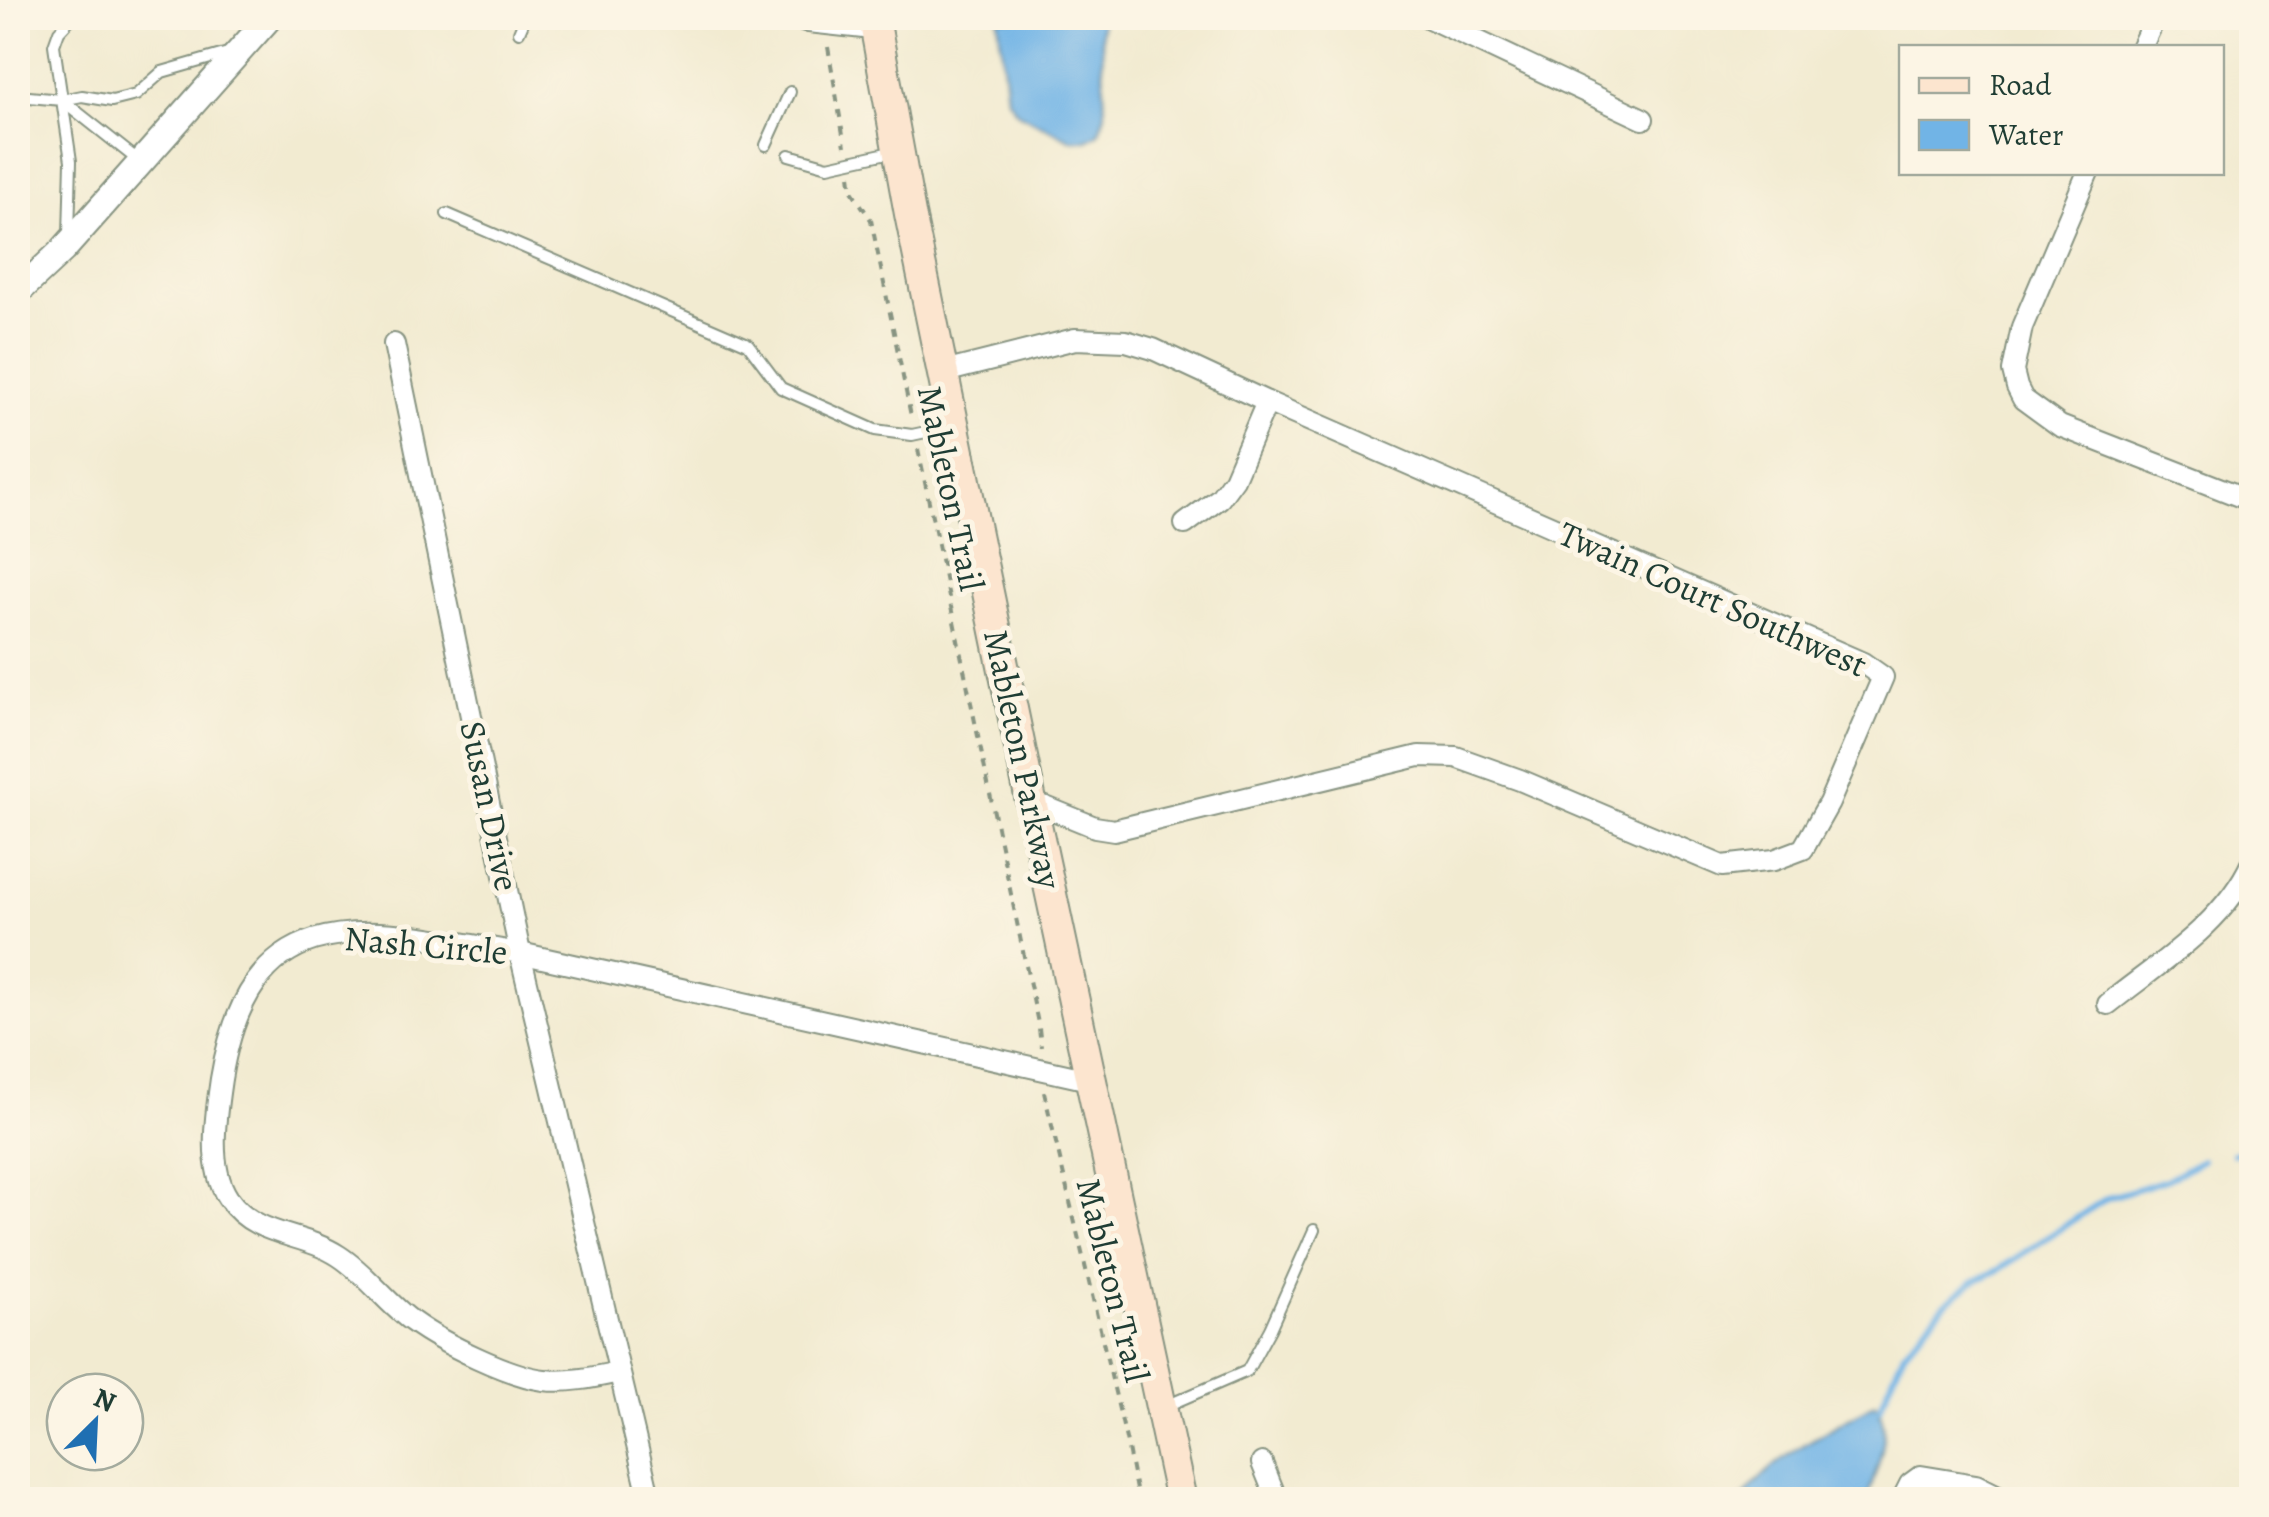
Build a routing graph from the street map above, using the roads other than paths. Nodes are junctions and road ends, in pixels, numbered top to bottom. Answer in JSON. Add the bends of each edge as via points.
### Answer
{"nodes":[{"id":1,"x":71,"y":18,"type":"edge"},
{"id":2,"x":269,"y":18,"type":"edge"},
{"id":3,"x":525,"y":18,"type":"edge"},
{"id":4,"x":780,"y":18,"type":"edge"},
{"id":5,"x":1429,"y":18,"type":"edge"},
{"id":6,"x":2155,"y":18,"type":"edge"},
{"id":7,"x":875,"y":26,"type":"edge"},
{"id":8,"x":519,"y":32,"type":"dead end"},
{"id":9,"x":2142,"y":45,"type":"edge"},
{"id":10,"x":240,"y":50,"type":"junction"},
{"id":11,"x":790,"y":92,"type":"dead end"},
{"id":12,"x":18,"y":96,"type":"edge"},
{"id":13,"x":62,"y":100,"type":"junction"},
{"id":14,"x":1644,"y":119,"type":"dead end"},
{"id":15,"x":766,"y":145,"type":"dead end"},
{"id":16,"x":898,"y":151,"type":"junction"},
{"id":17,"x":790,"y":155,"type":"dead end"},
{"id":18,"x":140,"y":162,"type":"junction"},
{"id":19,"x":2087,"y":175,"type":"edge"},
{"id":20,"x":448,"y":214,"type":"dead end"},
{"id":21,"x":69,"y":244,"type":"junction"},
{"id":22,"x":18,"y":292,"type":"edge"},
{"id":23,"x":394,"y":344,"type":"dead end"},
{"id":24,"x":944,"y":372,"type":"junction"},
{"id":25,"x":1267,"y":402,"type":"junction"},
{"id":26,"x":955,"y":426,"type":"junction"},
{"id":27,"x":2252,"y":501,"type":"edge"},
{"id":28,"x":1184,"y":524,"type":"dead end"},
{"id":29,"x":1032,"y":801,"type":"junction"},
{"id":30,"x":2252,"y":862,"type":"edge"},
{"id":31,"x":520,"y":953,"type":"junction"},
{"id":32,"x":2108,"y":1004,"type":"dead end"},
{"id":33,"x":1090,"y":1080,"type":"junction"},
{"id":34,"x":1314,"y":1230,"type":"dead end"},
{"id":35,"x":619,"y":1372,"type":"junction"},
{"id":36,"x":1161,"y":1408,"type":"junction"},
{"id":37,"x":1262,"y":1463,"type":"dead end"},
{"id":38,"x":650,"y":1500,"type":"edge"},
{"id":39,"x":1182,"y":1500,"type":"edge"},
{"id":40,"x":1278,"y":1500,"type":"edge"},
{"id":41,"x":1902,"y":1500,"type":"edge"},
{"id":42,"x":2006,"y":1500,"type":"edge"}],
"edges":[{"from":1,"to":13,"type":"lane","via":[[54,45]]},
{"from":2,"to":10,"type":"street"},
{"from":3,"to":8,"type":"lane"},
{"from":4,"to":7,"type":"lane","via":[[825,30]]},
{"from":5,"to":14,"type":"street"},
{"from":6,"to":9,"type":"street"},
{"from":7,"to":16,"type":"main road","name":"Mableton Parkway"},
{"from":10,"to":13,"type":"lane","via":[[162,72],[136,95]]},
{"from":10,"to":18,"type":"street"},
{"from":11,"to":15,"type":"lane"},
{"from":12,"to":13,"type":"lane"},
{"from":13,"to":18,"type":"lane"},
{"from":13,"to":21,"type":"lane","via":[[71,161]]},
{"from":16,"to":17,"type":"lane","via":[[828,166]]},
{"from":16,"to":24,"type":"main road","name":"Mableton Parkway"},
{"from":18,"to":21,"type":"street"},
{"from":19,"to":27,"type":"street","via":[[2022,327],[2013,371],[2023,399],[2060,426]]},
{"from":20,"to":26,"type":"lane","via":[[748,344],[780,388],[875,430],[915,434]]},
{"from":21,"to":22,"type":"street"},
{"from":23,"to":31,"type":"street","name":"Susan Drive"},
{"from":24,"to":25,"type":"street","name":"Twain Court Southwest","via":[[1075,339],[1126,340]]},
{"from":24,"to":26,"type":"main road","name":"Mableton Parkway"},
{"from":25,"to":28,"type":"street","via":[[1234,479]]},
{"from":25,"to":29,"type":"street","name":"Twain Court Southwest","via":[[1863,663],[1882,677],[1830,803],[1803,849],[1722,866],[1456,757],[1419,756],[1114,830]]},
{"from":26,"to":29,"type":"main road","name":"Mableton Parkway"},
{"from":29,"to":33,"type":"main road","name":"Mableton Parkway"},
{"from":30,"to":32,"type":"street","via":[[2208,924]]},
{"from":31,"to":33,"type":"street","name":"Nash Circle"},
{"from":31,"to":35,"type":"street","name":"Susan Drive"},
{"from":31,"to":35,"type":"street","name":"Nash Circle","via":[[342,932],[292,948],[257,980],[227,1046],[218,1170],[226,1196],[250,1221],[338,1255],[412,1322],[470,1353],[545,1380]]},
{"from":33,"to":36,"type":"main road","name":"Mableton Parkway"},
{"from":34,"to":36,"type":"lane","via":[[1247,1371]]},
{"from":35,"to":38,"type":"street","name":"Susan Drive"},
{"from":36,"to":39,"type":"main road","name":"Mableton Parkway"},
{"from":37,"to":40,"type":"street"},
{"from":41,"to":42,"type":"street","via":[[1920,1476],[1976,1485]]}]}
